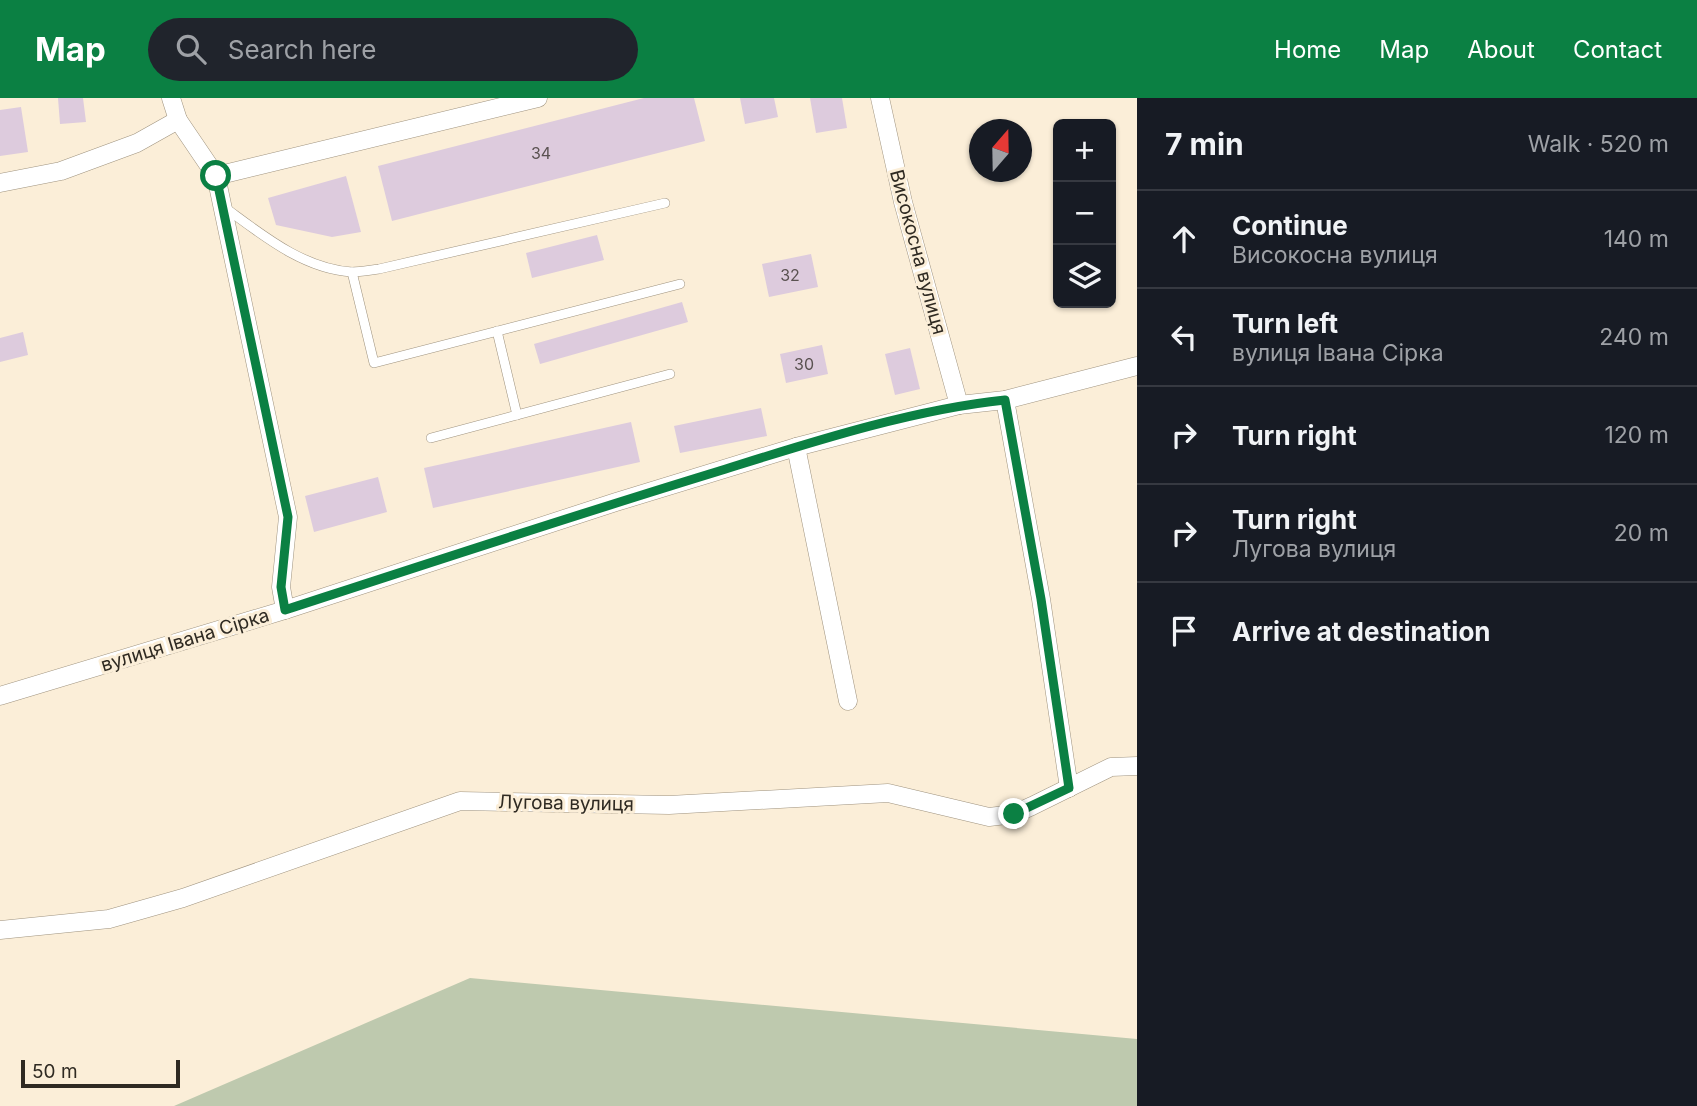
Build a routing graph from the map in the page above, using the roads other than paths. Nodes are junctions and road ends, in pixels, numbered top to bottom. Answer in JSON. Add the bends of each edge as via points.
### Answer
{"nodes":[{"id":1,"x":171,"y":98,"type":"edge"},
{"id":2,"x":538,"y":98,"type":"edge"},
{"id":3,"x":880,"y":98,"type":"edge"},
{"id":4,"x":178,"y":120,"type":"junction"},
{"id":5,"x":216,"y":176,"type":"junction"},
{"id":6,"x":0,"y":183,"type":"edge"},
{"id":7,"x":665,"y":204,"type":"dead end"},
{"id":8,"x":222,"y":206,"type":"junction"},
{"id":9,"x":352,"y":272,"type":"junction"},
{"id":10,"x":680,"y":284,"type":"dead end"},
{"id":11,"x":497,"y":331,"type":"junction"},
{"id":12,"x":1137,"y":366,"type":"edge"},
{"id":13,"x":670,"y":374,"type":"dead end"},
{"id":14,"x":1005,"y":400,"type":"junction"},
{"id":15,"x":959,"y":405,"type":"junction"},
{"id":16,"x":517,"y":415,"type":"junction"},
{"id":17,"x":431,"y":438,"type":"dead end"},
{"id":18,"x":796,"y":447,"type":"junction"},
{"id":19,"x":285,"y":610,"type":"junction"},
{"id":20,"x":0,"y":696,"type":"edge"},
{"id":21,"x":848,"y":701,"type":"dead end"},
{"id":22,"x":1137,"y":766,"type":"edge"},
{"id":23,"x":1069,"y":788,"type":"junction"},
{"id":24,"x":0,"y":930,"type":"edge"}],
"edges":[{"from":1,"to":4,"type":"street"},
{"from":2,"to":5,"type":"street"},
{"from":3,"to":15,"type":"street","name":"Високосна вулиця","via":[[903,202]]},
{"from":4,"to":5,"type":"street"},
{"from":4,"to":6,"type":"street","via":[[137,143],[61,171]]},
{"from":5,"to":8,"type":"street"},
{"from":7,"to":9,"type":"lane"},
{"from":8,"to":9,"type":"lane","via":[[276,244],[321,266]]},
{"from":8,"to":19,"type":"street","via":[[288,517],[281,587]]},
{"from":9,"to":11,"type":"lane","via":[[374,363]]},
{"from":10,"to":11,"type":"lane"},
{"from":11,"to":16,"type":"lane"},
{"from":12,"to":14,"type":"street","name":"вулиця Івана Сірка"},
{"from":13,"to":16,"type":"lane"},
{"from":14,"to":15,"type":"street","name":"вулиця Івана Сірка"},
{"from":14,"to":23,"type":"street"},
{"from":15,"to":18,"type":"street","name":"вулиця Івана Сірка"},
{"from":16,"to":17,"type":"lane"},
{"from":18,"to":19,"type":"street","name":"вулиця Івана Сірка"},
{"from":18,"to":21,"type":"street"},
{"from":19,"to":20,"type":"street","name":"вулиця Івана Сірка"},
{"from":22,"to":23,"type":"street","name":"Лугова вулиця","via":[[1111,767]]},
{"from":23,"to":24,"type":"street","name":"Лугова вулиця","via":[[1014,814],[989,817],[888,793],[669,805],[460,802],[109,919]]}]}
